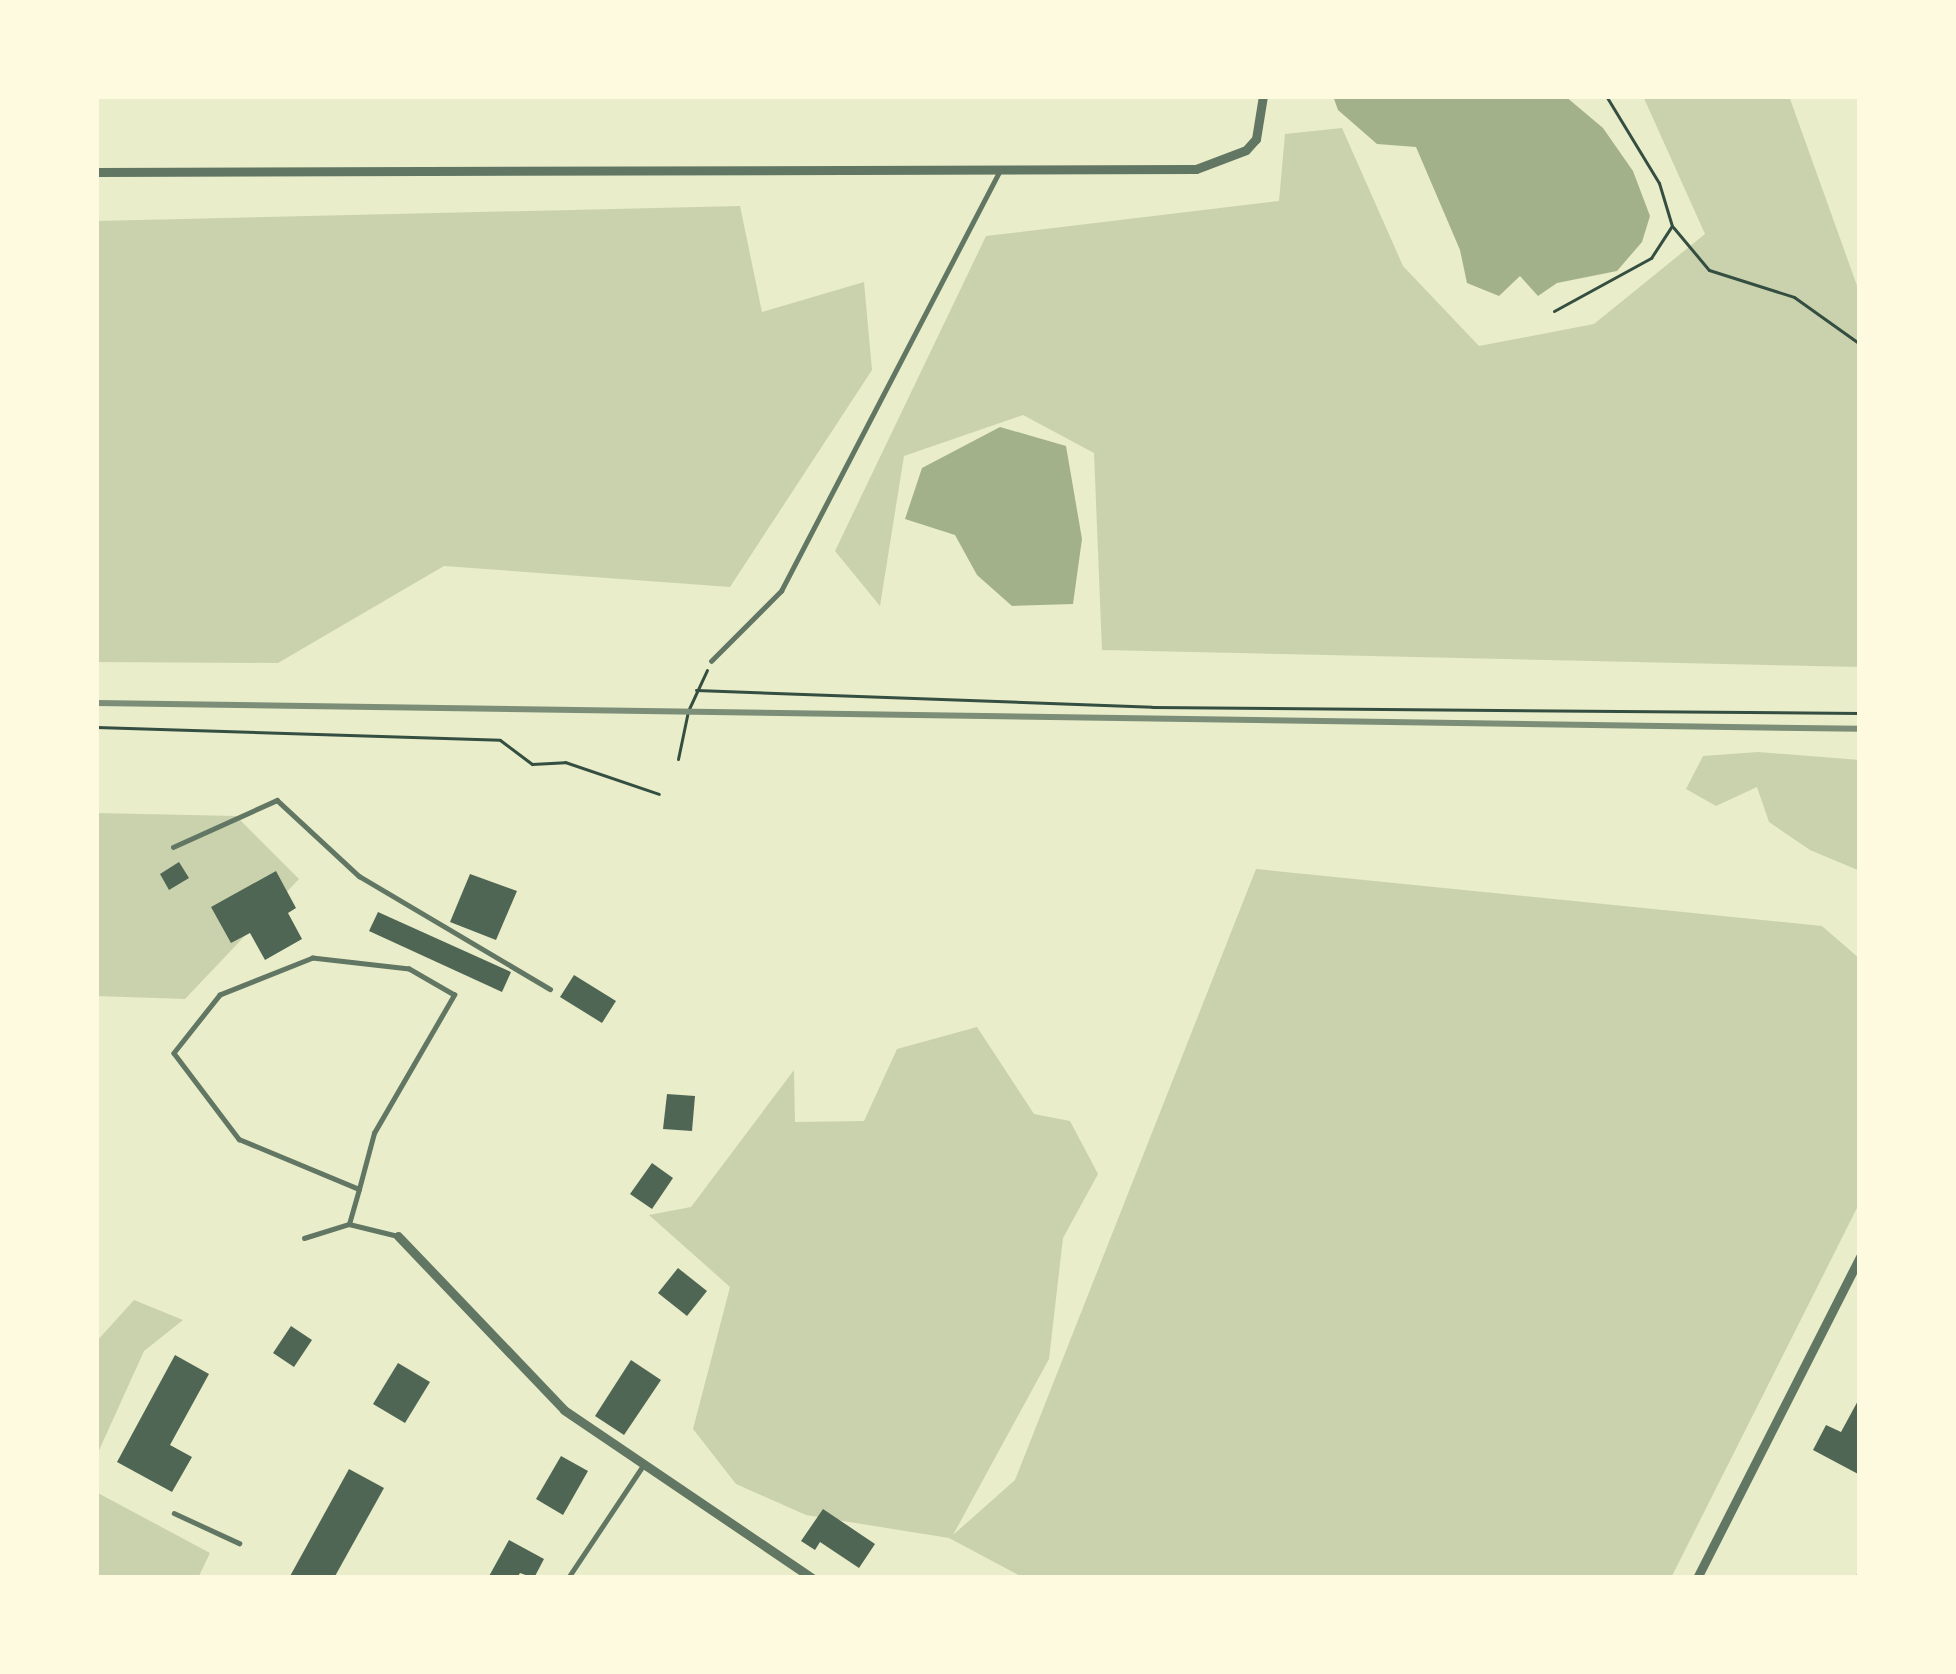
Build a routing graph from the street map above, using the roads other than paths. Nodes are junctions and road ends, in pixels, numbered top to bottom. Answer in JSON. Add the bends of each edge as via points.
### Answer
{"nodes":[{"id":1,"x":1263,"y":96,"type":"edge"},
{"id":2,"x":1000,"y":171,"type":"junction"},
{"id":3,"x":96,"y":172,"type":"edge"},
{"id":4,"x":711,"y":661,"type":"road end"},
{"id":5,"x":173,"y":847,"type":"dead end"},
{"id":6,"x":550,"y":989,"type":"dead end"},
{"id":7,"x":358,"y":1189,"type":"junction"},
{"id":8,"x":349,"y":1224,"type":"junction"},
{"id":9,"x":398,"y":1235,"type":"joint"},
{"id":10,"x":304,"y":1238,"type":"dead end"},
{"id":11,"x":1860,"y":1257,"type":"edge"},
{"id":12,"x":644,"y":1464,"type":"junction"},
{"id":13,"x":174,"y":1513,"type":"dead end"},
{"id":14,"x":239,"y":1543,"type":"dead end"},
{"id":15,"x":568,"y":1578,"type":"edge"},
{"id":16,"x":812,"y":1578,"type":"edge"},
{"id":17,"x":1696,"y":1578,"type":"edge"}],
"edges":[{"from":1,"to":2,"type":"street","via":[[1256,139],[1217,165]]},
{"from":2,"to":3,"type":"street"},
{"from":2,"to":4,"type":"lane","via":[[781,591]]},
{"from":5,"to":6,"type":"lane","via":[[277,800],[358,876]]},
{"from":7,"to":7,"type":"lane","via":[[374,1133],[454,995],[410,969],[313,958],[220,995],[174,1052],[239,1139]]},
{"from":7,"to":8,"type":"lane"},
{"from":8,"to":9,"type":"lane"},
{"from":8,"to":10,"type":"lane"},
{"from":9,"to":12,"type":"street","via":[[564,1410]]},
{"from":11,"to":17,"type":"street"},
{"from":12,"to":15,"type":"lane"},
{"from":12,"to":16,"type":"street"},
{"from":13,"to":14,"type":"lane"}]}
